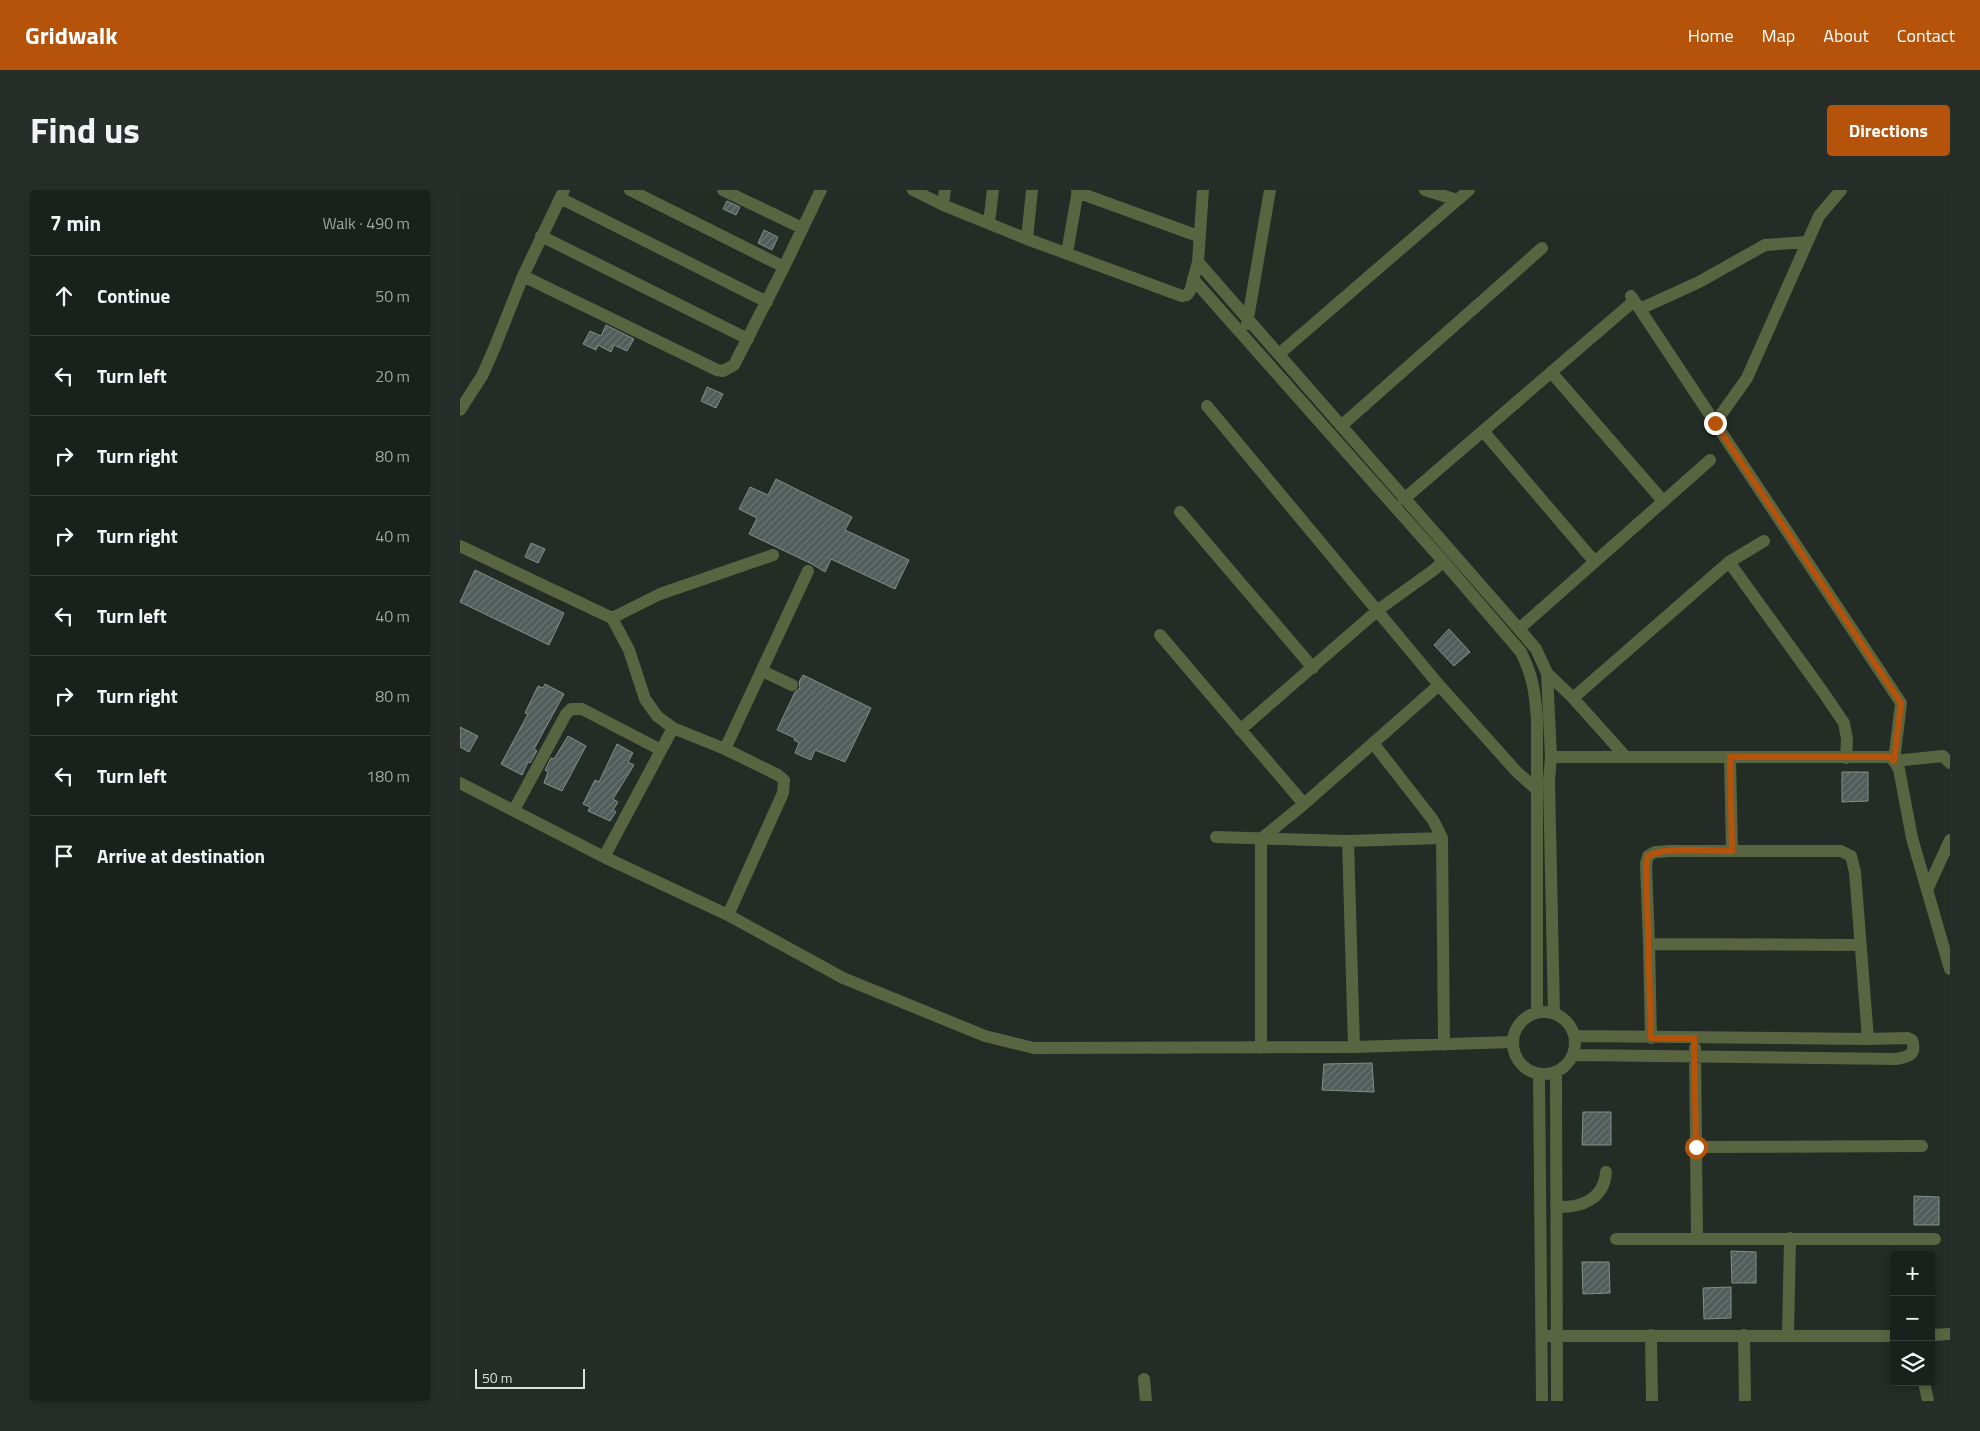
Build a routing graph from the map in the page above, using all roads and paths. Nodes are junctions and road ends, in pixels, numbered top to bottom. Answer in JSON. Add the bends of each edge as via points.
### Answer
{"nodes":[{"id":1,"x":630,"y":190,"type":"edge"},
{"id":2,"x":723,"y":190,"type":"edge"},
{"id":3,"x":821,"y":190,"type":"edge"},
{"id":4,"x":913,"y":190,"type":"edge"},
{"id":5,"x":945,"y":190,"type":"edge"},
{"id":6,"x":993,"y":190,"type":"edge"},
{"id":7,"x":1032,"y":190,"type":"edge"},
{"id":8,"x":1203,"y":190,"type":"edge"},
{"id":9,"x":1270,"y":190,"type":"edge"},
{"id":10,"x":1425,"y":190,"type":"edge"},
{"id":11,"x":1469,"y":190,"type":"edge"},
{"id":12,"x":1841,"y":190,"type":"edge"},
{"id":13,"x":1077,"y":191,"type":"edge"},
{"id":14,"x":562,"y":194,"type":"edge"},
{"id":15,"x":1457,"y":200,"type":"junction"},
{"id":16,"x":943,"y":205,"type":"junction"},
{"id":17,"x":989,"y":223,"type":"junction"},
{"id":18,"x":802,"y":228,"type":"junction"},
{"id":19,"x":541,"y":236,"type":"junction"},
{"id":20,"x":1198,"y":236,"type":"junction"},
{"id":21,"x":1027,"y":239,"type":"junction"},
{"id":22,"x":1807,"y":242,"type":"junction"},
{"id":23,"x":1542,"y":248,"type":"dead end"},
{"id":24,"x":1067,"y":253,"type":"junction"},
{"id":25,"x":1198,"y":262,"type":"junction"},
{"id":26,"x":784,"y":267,"type":"junction"},
{"id":27,"x":523,"y":276,"type":"junction"},
{"id":28,"x":1193,"y":280,"type":"junction"},
{"id":29,"x":767,"y":302,"type":"junction"},
{"id":30,"x":1635,"y":302,"type":"junction"},
{"id":31,"x":1249,"y":320,"type":"junction"},
{"id":32,"x":1242,"y":335,"type":"junction"},
{"id":33,"x":748,"y":339,"type":"junction"},
{"id":34,"x":1280,"y":354,"type":"junction"},
{"id":35,"x":1551,"y":372,"type":"junction"},
{"id":36,"x":1207,"y":406,"type":"dead end"},
{"id":37,"x":460,"y":410,"type":"edge"},
{"id":38,"x":1715,"y":423,"type":"junction"},
{"id":39,"x":1342,"y":426,"type":"junction"},
{"id":40,"x":1483,"y":431,"type":"junction"},
{"id":41,"x":1710,"y":460,"type":"dead end"},
{"id":42,"x":1404,"y":499,"type":"junction"},
{"id":43,"x":1663,"y":501,"type":"junction"},
{"id":44,"x":1180,"y":512,"type":"dead end"},
{"id":45,"x":1764,"y":540,"type":"dead end"},
{"id":46,"x":460,"y":546,"type":"edge"},
{"id":47,"x":773,"y":556,"type":"dead end"},
{"id":48,"x":1443,"y":561,"type":"junction"},
{"id":49,"x":1594,"y":561,"type":"junction"},
{"id":50,"x":1729,"y":562,"type":"junction"},
{"id":51,"x":808,"y":571,"type":"dead end"},
{"id":52,"x":1378,"y":610,"type":"junction"},
{"id":53,"x":612,"y":618,"type":"junction"},
{"id":54,"x":1519,"y":629,"type":"junction"},
{"id":55,"x":1160,"y":635,"type":"dead end"},
{"id":56,"x":1313,"y":668,"type":"junction"},
{"id":57,"x":762,"y":671,"type":"junction"},
{"id":58,"x":1547,"y":673,"type":"junction"},
{"id":59,"x":1531,"y":676,"type":"junction"},
{"id":60,"x":792,"y":685,"type":"dead end"},
{"id":61,"x":1439,"y":685,"type":"junction"},
{"id":62,"x":1573,"y":698,"type":"junction"},
{"id":63,"x":673,"y":728,"type":"junction"},
{"id":64,"x":1240,"y":730,"type":"junction"},
{"id":65,"x":1373,"y":743,"type":"junction"},
{"id":66,"x":725,"y":749,"type":"junction"},
{"id":67,"x":661,"y":750,"type":"junction"},
{"id":68,"x":1551,"y":756,"type":"junction"},
{"id":69,"x":1625,"y":756,"type":"junction"},
{"id":70,"x":1730,"y":757,"type":"junction"},
{"id":71,"x":1846,"y":758,"type":"junction"},
{"id":72,"x":1894,"y":761,"type":"junction"},
{"id":73,"x":1950,"y":763,"type":"edge"},
{"id":74,"x":460,"y":783,"type":"edge"},
{"id":75,"x":1536,"y":789,"type":"junction"},
{"id":76,"x":1304,"y":804,"type":"junction"},
{"id":77,"x":514,"y":810,"type":"junction"},
{"id":78,"x":1216,"y":837,"type":"dead end"},
{"id":79,"x":1442,"y":838,"type":"junction"},
{"id":80,"x":1261,"y":839,"type":"junction"},
{"id":81,"x":1950,"y":840,"type":"edge"},
{"id":82,"x":1348,"y":841,"type":"junction"},
{"id":83,"x":1732,"y":851,"type":"junction"},
{"id":84,"x":604,"y":857,"type":"junction"},
{"id":85,"x":1927,"y":890,"type":"junction"},
{"id":86,"x":728,"y":915,"type":"junction"},
{"id":87,"x":1649,"y":944,"type":"junction"},
{"id":88,"x":1860,"y":945,"type":"junction"},
{"id":89,"x":1950,"y":969,"type":"edge"},
{"id":90,"x":1538,"y":1013,"type":"junction"},
{"id":91,"x":1554,"y":1013,"type":"junction"},
{"id":92,"x":1575,"y":1036,"type":"junction"},
{"id":93,"x":1651,"y":1038,"type":"junction"},
{"id":94,"x":1694,"y":1038,"type":"junction"},
{"id":95,"x":1868,"y":1039,"type":"junction"},
{"id":96,"x":1513,"y":1042,"type":"junction"},
{"id":97,"x":1444,"y":1045,"type":"junction"},
{"id":98,"x":1354,"y":1047,"type":"junction"},
{"id":99,"x":1261,"y":1048,"type":"junction"},
{"id":100,"x":1573,"y":1056,"type":"junction"},
{"id":101,"x":1694,"y":1057,"type":"junction"},
{"id":102,"x":1556,"y":1073,"type":"junction"},
{"id":103,"x":1538,"y":1074,"type":"junction"},
{"id":104,"x":1922,"y":1146,"type":"dead end"},
{"id":105,"x":1696,"y":1147,"type":"junction"},
{"id":106,"x":1606,"y":1172,"type":"dead end"},
{"id":107,"x":1556,"y":1208,"type":"junction"},
{"id":108,"x":1790,"y":1238,"type":"junction"},
{"id":109,"x":1616,"y":1239,"type":"dead end"},
{"id":110,"x":1697,"y":1239,"type":"junction"},
{"id":111,"x":1935,"y":1239,"type":"dead end"},
{"id":112,"x":1950,"y":1334,"type":"edge"},
{"id":113,"x":1651,"y":1335,"type":"junction"},
{"id":114,"x":1788,"y":1335,"type":"junction"},
{"id":115,"x":1935,"y":1335,"type":"edge"},
{"id":116,"x":1542,"y":1336,"type":"junction"},
{"id":117,"x":1557,"y":1336,"type":"junction"},
{"id":118,"x":1744,"y":1336,"type":"junction"},
{"id":119,"x":1890,"y":1336,"type":"edge"},
{"id":120,"x":1144,"y":1379,"type":"dead end"},
{"id":121,"x":1925,"y":1386,"type":"edge"},
{"id":122,"x":1146,"y":1401,"type":"edge"},
{"id":123,"x":1542,"y":1401,"type":"edge"},
{"id":124,"x":1557,"y":1401,"type":"edge"},
{"id":125,"x":1652,"y":1401,"type":"edge"},
{"id":126,"x":1745,"y":1401,"type":"edge"},
{"id":127,"x":1928,"y":1401,"type":"edge"}],
"edges":[{"from":1,"to":26,"type":"street"},
{"from":2,"to":18,"type":"street"},
{"from":3,"to":18,"type":"street"},
{"from":4,"to":16,"type":"street"},
{"from":5,"to":16,"type":"street"},
{"from":6,"to":17,"type":"street"},
{"from":7,"to":21,"type":"street"},
{"from":8,"to":20,"type":"street"},
{"from":9,"to":31,"type":"street"},
{"from":10,"to":15,"type":"street"},
{"from":11,"to":15,"type":"street"},
{"from":12,"to":22,"type":"street","via":[[1819,216]]},
{"from":13,"to":20,"type":"street"},
{"from":13,"to":24,"type":"street"},
{"from":14,"to":19,"type":"street"},
{"from":14,"to":29,"type":"street"},
{"from":15,"to":34,"type":"street"},
{"from":16,"to":17,"type":"street"},
{"from":17,"to":21,"type":"street"},
{"from":18,"to":26,"type":"street"},
{"from":19,"to":27,"type":"street"},
{"from":19,"to":33,"type":"street"},
{"from":20,"to":25,"type":"street"},
{"from":21,"to":24,"type":"street"},
{"from":22,"to":30,"type":"street","via":[[1765,245],[1699,282]]},
{"from":22,"to":38,"type":"street","via":[[1747,378]]},
{"from":23,"to":39,"type":"street"},
{"from":24,"to":28,"type":"street","via":[[1177,295],[1186,295]]},
{"from":25,"to":28,"type":"street"},
{"from":25,"to":31,"type":"street"},
{"from":26,"to":29,"type":"street"},
{"from":27,"to":33,"type":"street","via":[[717,370],[723,371],[734,365]]},
{"from":27,"to":37,"type":"street","via":[[482,376]]},
{"from":28,"to":32,"type":"street"},
{"from":29,"to":33,"type":"street"},
{"from":30,"to":35,"type":"street"},
{"from":30,"to":38,"type":"street"},
{"from":31,"to":32,"type":"street"},
{"from":31,"to":34,"type":"street"},
{"from":32,"to":48,"type":"street"},
{"from":34,"to":39,"type":"street"},
{"from":35,"to":40,"type":"street"},
{"from":35,"to":43,"type":"street"},
{"from":36,"to":52,"type":"street"},
{"from":38,"to":72,"type":"street","via":[[1901,703]]},
{"from":39,"to":42,"type":"street"},
{"from":40,"to":42,"type":"street"},
{"from":40,"to":49,"type":"street"},
{"from":41,"to":43,"type":"street"},
{"from":42,"to":54,"type":"street"},
{"from":43,"to":49,"type":"street"},
{"from":44,"to":56,"type":"street"},
{"from":45,"to":50,"type":"street"},
{"from":46,"to":53,"type":"street"},
{"from":47,"to":53,"type":"street","via":[[660,594]]},
{"from":48,"to":52,"type":"street"},
{"from":48,"to":59,"type":"street","via":[[1521,652]]},
{"from":49,"to":54,"type":"street"},
{"from":50,"to":62,"type":"street"},
{"from":50,"to":71,"type":"street","via":[[1844,723]]},
{"from":51,"to":57,"type":"street"},
{"from":52,"to":56,"type":"street"},
{"from":52,"to":61,"type":"street"},
{"from":53,"to":63,"type":"street","via":[[629,650],[644,699],[657,716]]},
{"from":54,"to":58,"type":"street","via":[[1536,649]]},
{"from":55,"to":64,"type":"street"},
{"from":56,"to":64,"type":"street"},
{"from":57,"to":60,"type":"street"},
{"from":57,"to":66,"type":"street"},
{"from":58,"to":59,"type":"street"},
{"from":58,"to":62,"type":"street"},
{"from":58,"to":68,"type":"street"},
{"from":59,"to":75,"type":"street","via":[[1537,719]]},
{"from":61,"to":65,"type":"street"},
{"from":61,"to":75,"type":"street"},
{"from":62,"to":69,"type":"street"},
{"from":63,"to":66,"type":"street"},
{"from":63,"to":67,"type":"street"},
{"from":64,"to":76,"type":"street"},
{"from":65,"to":76,"type":"street"},
{"from":65,"to":79,"type":"street","via":[[1433,820]]},
{"from":66,"to":86,"type":"street","via":[[784,780],[784,787]]},
{"from":67,"to":77,"type":"street","via":[[582,709],[570,709]]},
{"from":67,"to":84,"type":"street"},
{"from":68,"to":69,"type":"street"},
{"from":68,"to":91,"type":"street","via":[[1548,781]]},
{"from":69,"to":70,"type":"street"},
{"from":70,"to":71,"type":"street"},
{"from":70,"to":83,"type":"street"},
{"from":71,"to":72,"type":"street","via":[[1889,757]]},
{"from":72,"to":73,"type":"street","via":[[1943,756]]},
{"from":72,"to":85,"type":"street","via":[[1899,769],[1912,838]]},
{"from":74,"to":77,"type":"street"},
{"from":75,"to":90,"type":"street"},
{"from":76,"to":80,"type":"street"},
{"from":77,"to":84,"type":"street"},
{"from":78,"to":80,"type":"street"},
{"from":79,"to":82,"type":"street"},
{"from":79,"to":97,"type":"street"},
{"from":80,"to":82,"type":"street"},
{"from":80,"to":99,"type":"street"},
{"from":81,"to":85,"type":"street"},
{"from":82,"to":98,"type":"street"},
{"from":83,"to":87,"type":"street","via":[[1670,851],[1648,856]]},
{"from":83,"to":88,"type":"street","via":[[1846,852],[1851,856],[1855,872]]},
{"from":84,"to":86,"type":"street"},
{"from":85,"to":89,"type":"street"},
{"from":86,"to":99,"type":"street","via":[[844,978],[985,1036],[1010,1043],[1034,1048]]},
{"from":87,"to":88,"type":"street"},
{"from":87,"to":93,"type":"street"},
{"from":88,"to":95,"type":"street"},
{"from":90,"to":91,"type":"street"},
{"from":90,"to":96,"type":"street","via":[[1518,1026]]},
{"from":91,"to":92,"type":"street","via":[[1567,1022]]},
{"from":92,"to":93,"type":"street"},
{"from":92,"to":100,"type":"street"},
{"from":93,"to":94,"type":"street"},
{"from":94,"to":95,"type":"street"},
{"from":94,"to":101,"type":"street"},
{"from":95,"to":101,"type":"street","via":[[1908,1038],[1913,1044],[1912,1054],[1896,1058]]},
{"from":96,"to":97,"type":"street"},
{"from":96,"to":103,"type":"street","via":[[1522,1064]]},
{"from":97,"to":98,"type":"street"},
{"from":98,"to":99,"type":"street"},
{"from":100,"to":101,"type":"street"},
{"from":100,"to":102,"type":"street"},
{"from":101,"to":105,"type":"street"},
{"from":102,"to":103,"type":"street"},
{"from":102,"to":107,"type":"street"},
{"from":103,"to":116,"type":"street"},
{"from":104,"to":105,"type":"street"},
{"from":105,"to":110,"type":"street"},
{"from":106,"to":107,"type":"street","via":[[1606,1180],[1587,1203]]},
{"from":107,"to":117,"type":"street"},
{"from":108,"to":110,"type":"street"},
{"from":108,"to":111,"type":"street"},
{"from":108,"to":114,"type":"street"},
{"from":109,"to":110,"type":"street"},
{"from":112,"to":115,"type":"street"},
{"from":113,"to":117,"type":"street"},
{"from":113,"to":118,"type":"street"},
{"from":113,"to":125,"type":"street"},
{"from":114,"to":118,"type":"street"},
{"from":114,"to":119,"type":"street"},
{"from":116,"to":117,"type":"street"},
{"from":116,"to":123,"type":"street"},
{"from":117,"to":124,"type":"street"},
{"from":118,"to":126,"type":"street"},
{"from":120,"to":122,"type":"street"},
{"from":121,"to":127,"type":"street"}]}
